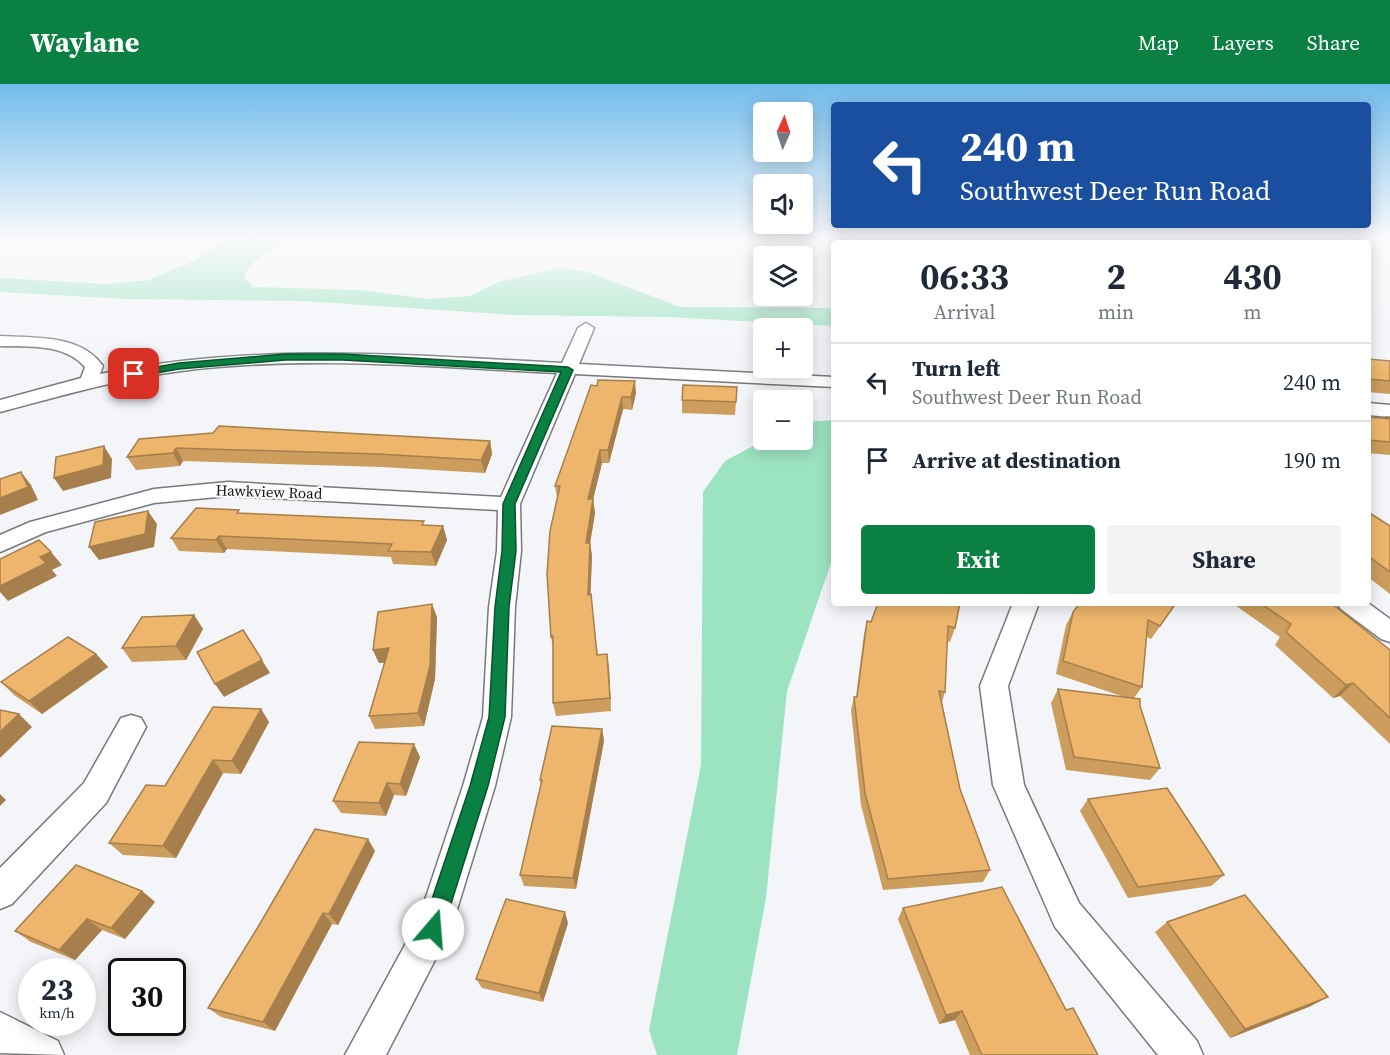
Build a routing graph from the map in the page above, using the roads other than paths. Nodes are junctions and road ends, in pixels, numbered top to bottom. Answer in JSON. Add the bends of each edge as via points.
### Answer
{"nodes":[{"id":1,"x":586,"y":328,"type":"dead end"},
{"id":2,"x":0,"y":341,"type":"edge"},
{"id":3,"x":568,"y":370,"type":"junction"},
{"id":4,"x":89,"y":382,"type":"junction"},
{"id":5,"x":831,"y":382,"type":"edge"},
{"id":6,"x":0,"y":406,"type":"edge"},
{"id":7,"x":1371,"y":409,"type":"edge"},
{"id":8,"x":1390,"y":411,"type":"edge"},
{"id":9,"x":509,"y":504,"type":"junction"},
{"id":10,"x":0,"y":544,"type":"edge"},
{"id":11,"x":1025,"y":606,"type":"edge"},
{"id":12,"x":1354,"y":606,"type":"edge"},
{"id":13,"x":1390,"y":632,"type":"edge"},
{"id":14,"x":131,"y":727,"type":"dead end"},
{"id":15,"x":0,"y":891,"type":"edge"},
{"id":16,"x":0,"y":1032,"type":"edge"},
{"id":17,"x":44,"y":1055,"type":"edge"},
{"id":18,"x":365,"y":1055,"type":"edge"},
{"id":19,"x":1183,"y":1055,"type":"edge"}],
"edges":[{"from":1,"to":3,"type":"street"},
{"from":2,"to":4,"type":"street","via":[[78,350],[94,366]]},
{"from":3,"to":4,"type":"street","via":[[285,357],[179,366]]},
{"from":3,"to":5,"type":"street"},
{"from":3,"to":9,"type":"street"},
{"from":4,"to":6,"type":"street"},
{"from":7,"to":8,"type":"street"},
{"from":9,"to":10,"type":"street","name":"Hawkview Road","via":[[228,489],[154,496],[38,527]]},
{"from":9,"to":18,"type":"street","via":[[497,717],[488,752],[433,929]]},
{"from":11,"to":19,"type":"street","via":[[994,686],[1009,785],[1066,915]]},
{"from":12,"to":13,"type":"street"},
{"from":14,"to":15,"type":"street","via":[[95,793]]},
{"from":16,"to":17,"type":"street"}]}
